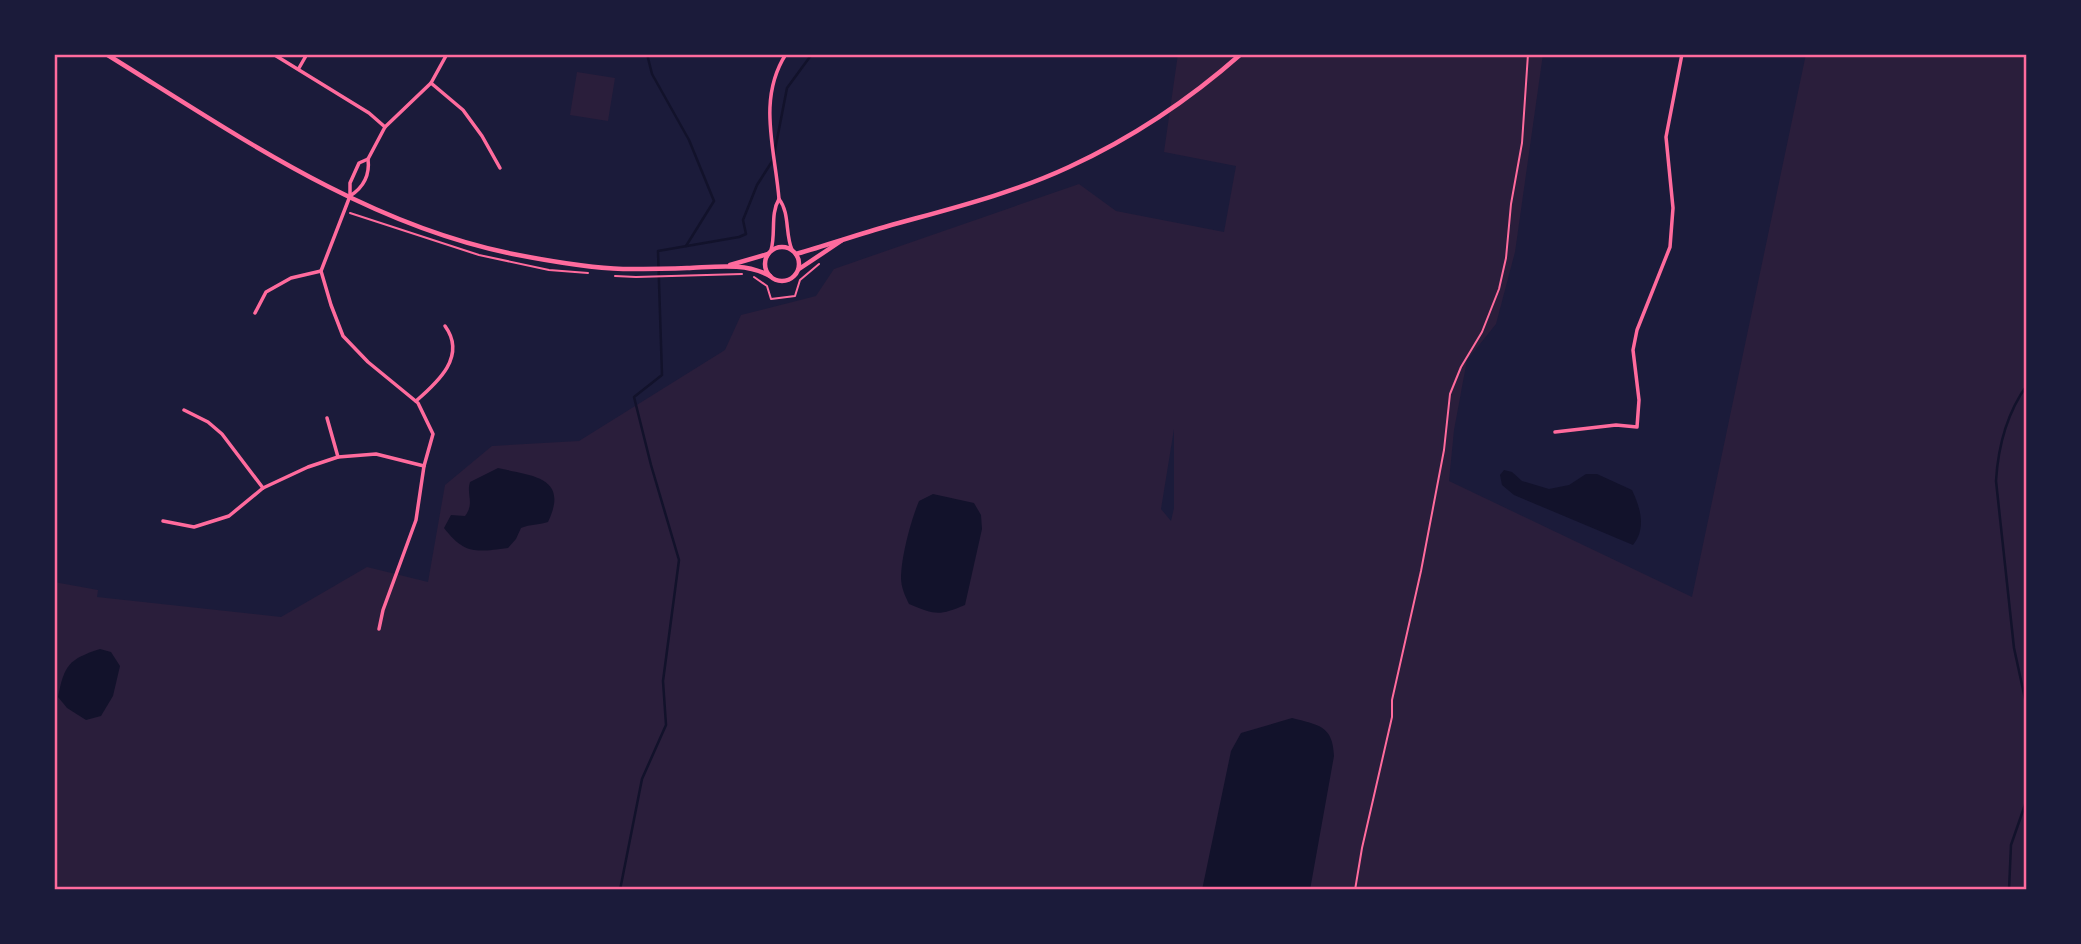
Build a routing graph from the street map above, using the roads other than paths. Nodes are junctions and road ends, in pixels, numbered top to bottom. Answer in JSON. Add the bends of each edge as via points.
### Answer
{"nodes":[{"id":1,"x":106,"y":54,"type":"edge"},
{"id":2,"x":273,"y":54,"type":"edge"},
{"id":3,"x":307,"y":54,"type":"edge"},
{"id":4,"x":447,"y":54,"type":"edge"},
{"id":5,"x":786,"y":54,"type":"edge"},
{"id":6,"x":1241,"y":54,"type":"edge"},
{"id":7,"x":1682,"y":54,"type":"edge"},
{"id":8,"x":299,"y":68,"type":"junction"},
{"id":9,"x":431,"y":83,"type":"junction"},
{"id":10,"x":385,"y":127,"type":"junction"},
{"id":11,"x":368,"y":159,"type":"junction"},
{"id":12,"x":500,"y":168,"type":"dead end"},
{"id":13,"x":350,"y":196,"type":"junction"},
{"id":14,"x":779,"y":199,"type":"junction"},
{"id":15,"x":842,"y":241,"type":"junction"},
{"id":16,"x":770,"y":252,"type":"junction"},
{"id":17,"x":794,"y":252,"type":"junction"},
{"id":18,"x":729,"y":266,"type":"junction"},
{"id":19,"x":799,"y":269,"type":"junction"},
{"id":20,"x":321,"y":271,"type":"junction"},
{"id":21,"x":770,"y":276,"type":"junction"},
{"id":22,"x":255,"y":313,"type":"dead end"},
{"id":23,"x":445,"y":326,"type":"dead end"},
{"id":24,"x":416,"y":401,"type":"junction"},
{"id":25,"x":184,"y":410,"type":"dead end"},
{"id":26,"x":327,"y":418,"type":"dead end"},
{"id":27,"x":1555,"y":432,"type":"dead end"},
{"id":28,"x":338,"y":457,"type":"junction"},
{"id":29,"x":424,"y":466,"type":"junction"},
{"id":30,"x":264,"y":488,"type":"junction"},
{"id":31,"x":163,"y":521,"type":"dead end"},
{"id":32,"x":379,"y":629,"type":"dead end"}],
"edges":[{"from":1,"to":13,"type":"street","via":[[279,160]]},
{"from":2,"to":8,"type":"street"},
{"from":3,"to":8,"type":"street"},
{"from":4,"to":9,"type":"street"},
{"from":5,"to":14,"type":"street","via":[[773,79],[769,111]]},
{"from":6,"to":15,"type":"street","via":[[1156,120],[1096,155],[990,198]]},
{"from":7,"to":27,"type":"street","via":[[1667,137],[1673,208],[1670,247],[1633,351],[1637,427]]},
{"from":8,"to":10,"type":"street"},
{"from":9,"to":10,"type":"street"},
{"from":9,"to":12,"type":"street","via":[[463,110]]},
{"from":10,"to":11,"type":"street"},
{"from":11,"to":13,"type":"street","via":[[369,170],[360,190]]},
{"from":11,"to":13,"type":"street","via":[[359,163]]},
{"from":13,"to":18,"type":"street","via":[[454,239],[512,253],[620,269]]},
{"from":13,"to":20,"type":"street"},
{"from":14,"to":16,"type":"street"},
{"from":14,"to":17,"type":"street","via":[[785,206],[787,239]]},
{"from":15,"to":17,"type":"street"},
{"from":15,"to":19,"type":"street"},
{"from":16,"to":17,"type":"street","via":[[782,247]]},
{"from":16,"to":18,"type":"street"},
{"from":16,"to":21,"type":"street","via":[[765,265]]},
{"from":17,"to":19,"type":"street"},
{"from":18,"to":21,"type":"street"},
{"from":19,"to":21,"type":"street","via":[[786,281]]},
{"from":20,"to":22,"type":"street","via":[[291,278],[266,292]]},
{"from":20,"to":24,"type":"street","via":[[343,336]]},
{"from":23,"to":24,"type":"street","via":[[452,335],[450,362],[436,384]]},
{"from":24,"to":29,"type":"street","via":[[433,434]]},
{"from":25,"to":30,"type":"street","via":[[222,434]]},
{"from":26,"to":28,"type":"street"},
{"from":28,"to":29,"type":"street","via":[[376,454]]},
{"from":28,"to":30,"type":"street"},
{"from":29,"to":32,"type":"street","via":[[416,520]]},
{"from":30,"to":31,"type":"street","via":[[229,516],[194,527]]}]}
